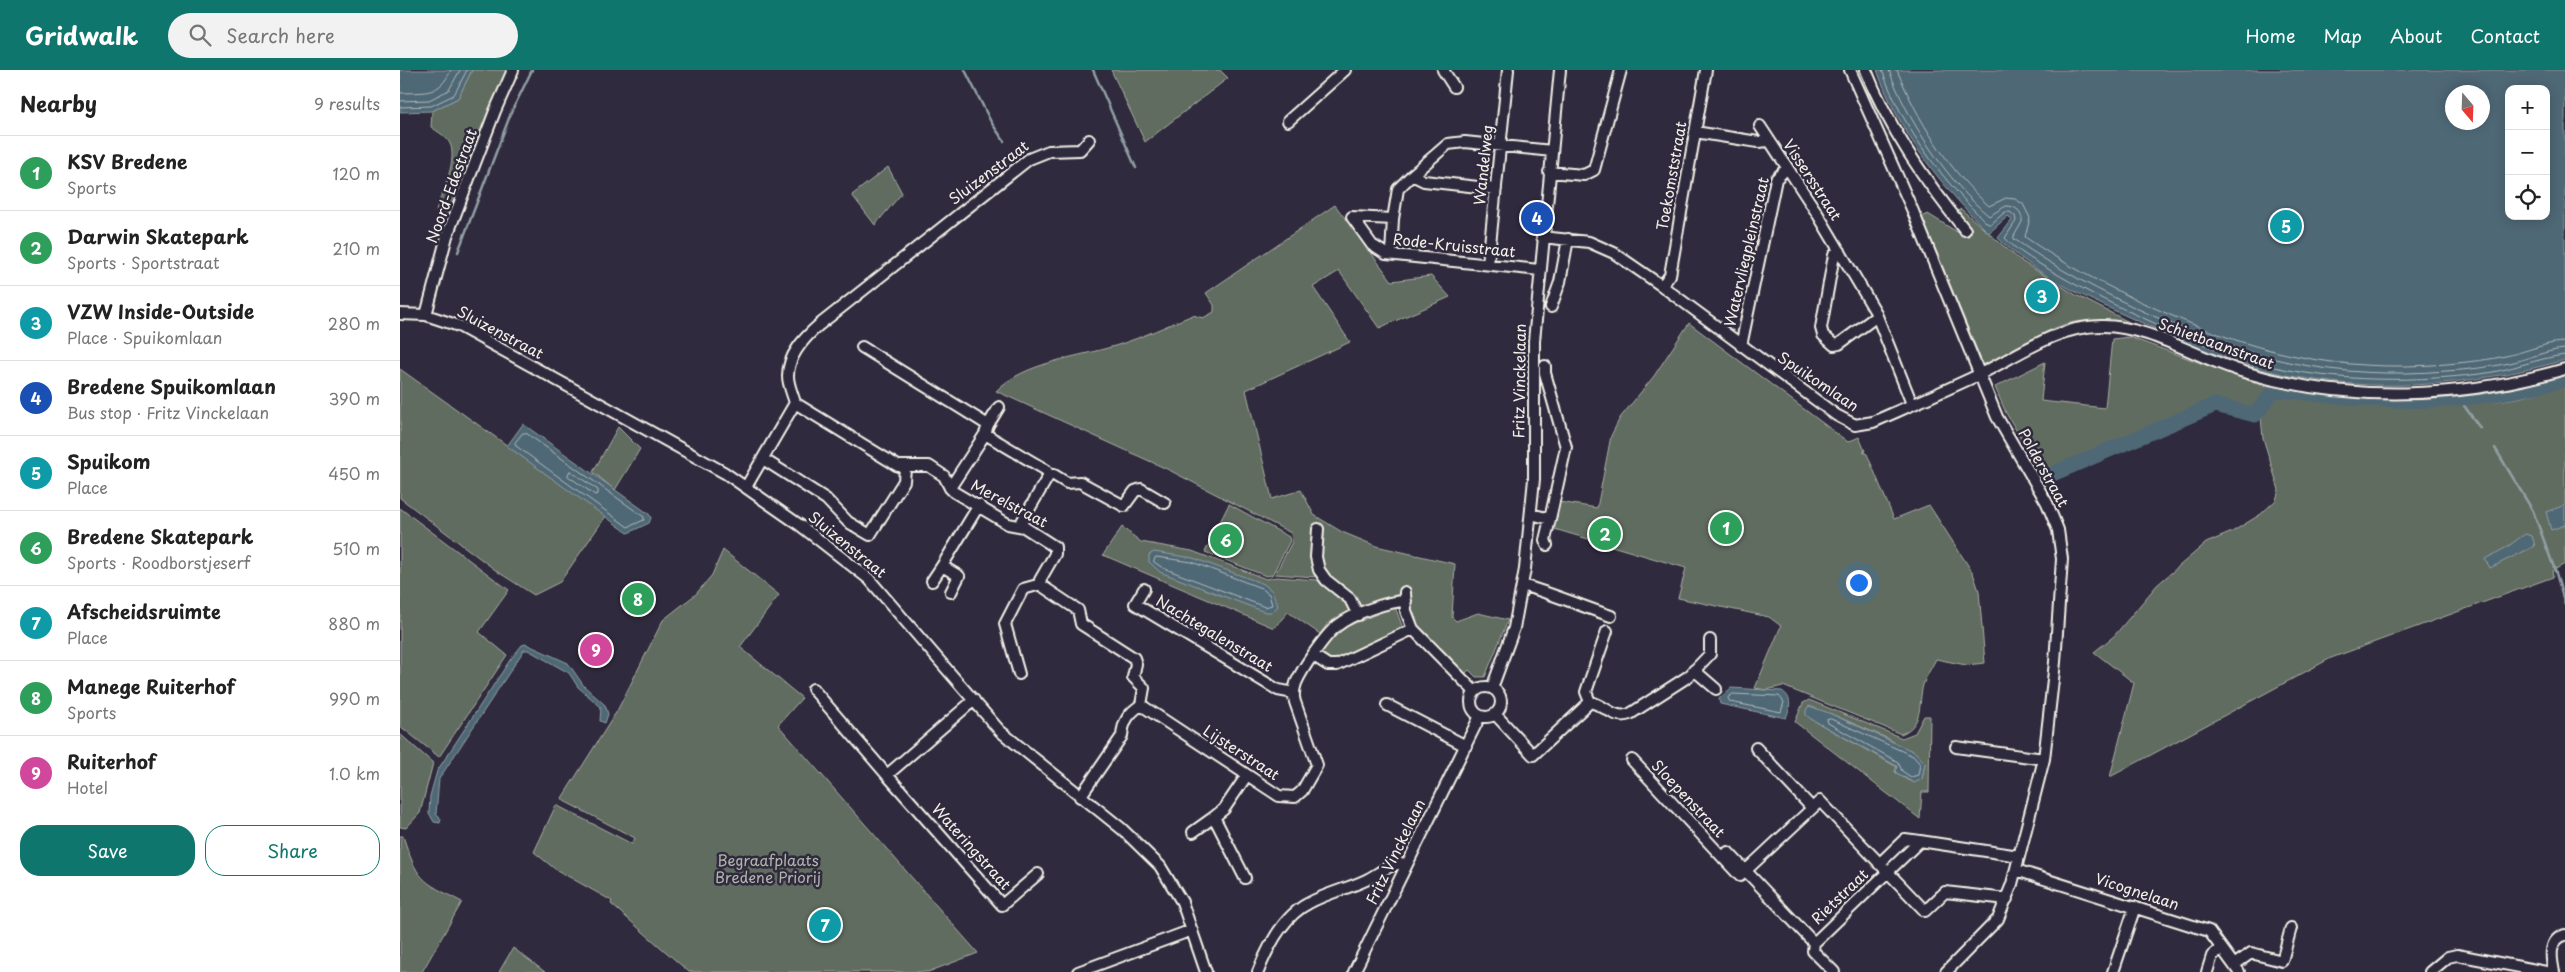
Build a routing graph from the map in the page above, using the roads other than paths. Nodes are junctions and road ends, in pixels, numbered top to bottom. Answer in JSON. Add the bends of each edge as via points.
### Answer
{"nodes":[{"id":1,"x":513,"y":70,"type":"edge"},
{"id":2,"x":1443,"y":70,"type":"edge"},
{"id":3,"x":1508,"y":70,"type":"edge"},
{"id":4,"x":1560,"y":70,"type":"edge"},
{"id":5,"x":1621,"y":70,"type":"edge"},
{"id":6,"x":1706,"y":70,"type":"edge"},
{"id":7,"x":1850,"y":70,"type":"edge"},
{"id":8,"x":1866,"y":70,"type":"edge"},
{"id":9,"x":1340,"y":72,"type":"edge"},
{"id":10,"x":1454,"y":88,"type":"dead end"},
{"id":11,"x":1288,"y":121,"type":"dead end"},
{"id":12,"x":1760,"y":126,"type":"dead end"},
{"id":13,"x":1695,"y":132,"type":"junction"},
{"id":14,"x":1089,"y":140,"type":"dead end"},
{"id":15,"x":1769,"y":141,"type":"junction"},
{"id":16,"x":1501,"y":145,"type":"junction"},
{"id":17,"x":1552,"y":150,"type":"junction"},
{"id":18,"x":1787,"y":168,"type":"junction"},
{"id":19,"x":1549,"y":172,"type":"junction"},
{"id":20,"x":1412,"y":175,"type":"junction"},
{"id":21,"x":1496,"y":189,"type":"junction"},
{"id":22,"x":1392,"y":219,"type":"junction"},
{"id":23,"x":1964,"y":230,"type":"dead end"},
{"id":24,"x":1542,"y":237,"type":"junction"},
{"id":25,"x":1568,"y":239,"type":"junction"},
{"id":26,"x":1840,"y":251,"type":"junction"},
{"id":27,"x":1390,"y":254,"type":"junction"},
{"id":28,"x":1488,"y":264,"type":"junction"},
{"id":29,"x":1540,"y":270,"type":"junction"},
{"id":30,"x":1662,"y":286,"type":"junction"},
{"id":31,"x":1551,"y":308,"type":"dead end"},
{"id":32,"x":400,"y":314,"type":"edge"},
{"id":33,"x":426,"y":315,"type":"junction"},
{"id":34,"x":1877,"y":316,"type":"junction"},
{"id":35,"x":2095,"y":326,"type":"joint"},
{"id":36,"x":1741,"y":346,"type":"junction"},
{"id":37,"x":862,"y":347,"type":"dead end"},
{"id":38,"x":2565,"y":368,"type":"edge"},
{"id":39,"x":1533,"y":373,"type":"junction"},
{"id":40,"x":1978,"y":375,"type":"junction"},
{"id":41,"x":795,"y":403,"type":"junction"},
{"id":42,"x":1912,"y":404,"type":"junction"},
{"id":43,"x":999,"y":407,"type":"dead end"},
{"id":44,"x":986,"y":429,"type":"junction"},
{"id":45,"x":764,"y":459,"type":"junction"},
{"id":46,"x":905,"y":468,"type":"junction"},
{"id":47,"x":1049,"y":475,"type":"junction"},
{"id":48,"x":746,"y":487,"type":"junction"},
{"id":49,"x":950,"y":488,"type":"junction"},
{"id":50,"x":1165,"y":503,"type":"dead end"},
{"id":51,"x":979,"y":505,"type":"junction"},
{"id":52,"x":1530,"y":514,"type":"junction"},
{"id":53,"x":1550,"y":519,"type":"junction"},
{"id":54,"x":1020,"y":525,"type":"junction"},
{"id":55,"x":1318,"y":529,"type":"dead end"},
{"id":56,"x":1547,"y":545,"type":"dead end"},
{"id":57,"x":942,"y":566,"type":"junction"},
{"id":58,"x":932,"y":581,"type":"dead end"},
{"id":59,"x":1041,"y":584,"type":"junction"},
{"id":60,"x":1522,"y":585,"type":"junction"},
{"id":61,"x":1144,"y":589,"type":"dead end"},
{"id":62,"x":951,"y":592,"type":"dead end"},
{"id":63,"x":1358,"y":615,"type":"junction"},
{"id":64,"x":1611,"y":616,"type":"dead end"},
{"id":65,"x":1414,"y":629,"type":"junction"},
{"id":66,"x":1606,"y":631,"type":"dead end"},
{"id":67,"x":1710,"y":640,"type":"dead end"},
{"id":68,"x":1314,"y":656,"type":"junction"},
{"id":69,"x":1694,"y":670,"type":"junction"},
{"id":70,"x":1019,"y":674,"type":"dead end"},
{"id":71,"x":1492,"y":688,"type":"junction"},
{"id":72,"x":813,"y":689,"type":"dead end"},
{"id":73,"x":1716,"y":690,"type":"dead end"},
{"id":74,"x":1475,"y":692,"type":"junction"},
{"id":75,"x":1294,"y":693,"type":"junction"},
{"id":76,"x":974,"y":700,"type":"junction"},
{"id":77,"x":1590,"y":702,"type":"junction"},
{"id":78,"x":1387,"y":705,"type":"dead end"},
{"id":79,"x":1141,"y":706,"type":"junction"},
{"id":80,"x":1495,"y":714,"type":"junction"},
{"id":81,"x":1480,"y":716,"type":"junction"},
{"id":82,"x":1466,"y":746,"type":"junction"},
{"id":83,"x":1956,"y":747,"type":"dead end"},
{"id":84,"x":1756,"y":748,"type":"dead end"},
{"id":85,"x":2044,"y":759,"type":"junction"},
{"id":86,"x":1632,"y":760,"type":"dead end"},
{"id":87,"x":887,"y":775,"type":"junction"},
{"id":88,"x":1247,"y":775,"type":"junction"},
{"id":89,"x":1080,"y":797,"type":"junction"},
{"id":90,"x":1812,"y":808,"type":"junction"},
{"id":91,"x":1214,"y":817,"type":"junction"},
{"id":92,"x":1193,"y":832,"type":"dead end"},
{"id":93,"x":1920,"y":841,"type":"junction"},
{"id":94,"x":2019,"y":856,"type":"junction"},
{"id":95,"x":1407,"y":864,"type":"junction"},
{"id":96,"x":1879,"y":864,"type":"junction"},
{"id":97,"x":2016,"y":870,"type":"junction"},
{"id":98,"x":1746,"y":872,"type":"junction"},
{"id":99,"x":1887,"y":873,"type":"junction"},
{"id":100,"x":1038,"y":874,"type":"dead end"},
{"id":101,"x":1245,"y":878,"type":"dead end"},
{"id":102,"x":2007,"y":899,"type":"junction"},
{"id":103,"x":2135,"y":907,"type":"junction"},
{"id":104,"x":2291,"y":928,"type":"dead end"},
{"id":105,"x":1192,"y":930,"type":"junction"},
{"id":106,"x":2565,"y":935,"type":"edge"},
{"id":107,"x":1814,"y":942,"type":"junction"},
{"id":108,"x":2221,"y":948,"type":"junction"},
{"id":109,"x":2236,"y":969,"type":"edge"},
{"id":110,"x":1078,"y":972,"type":"edge"},
{"id":111,"x":1206,"y":972,"type":"edge"},
{"id":112,"x":1258,"y":972,"type":"edge"},
{"id":113,"x":1354,"y":972,"type":"edge"},
{"id":114,"x":1834,"y":972,"type":"edge"},
{"id":115,"x":1946,"y":972,"type":"edge"},
{"id":116,"x":2113,"y":972,"type":"edge"},
{"id":117,"x":2207,"y":972,"type":"edge"},
{"id":118,"x":2430,"y":972,"type":"edge"},
{"id":119,"x":2546,"y":972,"type":"edge"},
{"id":120,"x":2554,"y":972,"type":"edge"}],
"edges":[{"from":1,"to":33,"type":"street","name":"Noord-Edestraat","via":[[447,236]]},
{"from":2,"to":10,"type":"street"},
{"from":3,"to":16,"type":"street","name":"Wandelweg"},
{"from":4,"to":17,"type":"street","name":"Fritz Vinckelaan"},
{"from":5,"to":19,"type":"street","via":[[1594,170],[1584,175]]},
{"from":6,"to":13,"type":"street","name":"Toekomststraat"},
{"from":7,"to":40,"type":"street","name":"Polderstraat","via":[[1912,209]]},
{"from":8,"to":23,"type":"street","via":[[1897,136]]},
{"from":9,"to":11,"type":"street"},
{"from":12,"to":15,"type":"street","name":"Vissersstraat"},
{"from":13,"to":15,"type":"street"},
{"from":13,"to":30,"type":"street","name":"Toekomststraat","via":[[1670,275]]},
{"from":14,"to":41,"type":"street","name":"Sluizenstraat","via":[[1080,150],[1049,151],[1029,159],[819,325],[800,344],[790,366],[788,376]]},
{"from":15,"to":18,"type":"street","name":"Vissersstraat"},
{"from":16,"to":17,"type":"street"},
{"from":16,"to":20,"type":"street","via":[[1448,144]]},
{"from":16,"to":21,"type":"street","name":"Wandelweg"},
{"from":17,"to":19,"type":"street","name":"Fritz Vinckelaan"},
{"from":18,"to":26,"type":"street","name":"Vissersstraat"},
{"from":18,"to":36,"type":"street","name":"Watervliegpleinstraat","via":[[1776,179]]},
{"from":19,"to":24,"type":"street","name":"Fritz Vinckelaan"},
{"from":20,"to":21,"type":"street","via":[[1424,181]]},
{"from":20,"to":22,"type":"street","via":[[1398,189]]},
{"from":21,"to":28,"type":"street","name":"Wandelweg"},
{"from":22,"to":27,"type":"street"},
{"from":22,"to":27,"type":"street","name":"Rode-Kruisstraat","via":[[1352,217],[1372,245],[1382,253]]},
{"from":24,"to":25,"type":"street","name":"Spuikomlaan"},
{"from":24,"to":29,"type":"street","name":"Fritz Vinckelaan"},
{"from":25,"to":30,"type":"street","name":"Spuikomlaan","via":[[1588,242],[1608,251]]},
{"from":25,"to":31,"type":"street","via":[[1560,282]]},
{"from":26,"to":34,"type":"street","name":"Vissersstraat"},
{"from":26,"to":34,"type":"street","via":[[1834,255],[1821,328],[1823,335],[1834,345],[1839,344]]},
{"from":27,"to":28,"type":"street","name":"Rode-Kruisstraat"},
{"from":28,"to":29,"type":"street","name":"Rode-Kruisstraat"},
{"from":29,"to":39,"type":"street","name":"Fritz Vinckelaan"},
{"from":30,"to":36,"type":"street","name":"Spuikomlaan"},
{"from":32,"to":33,"type":"street","name":"Sluizenstraat"},
{"from":33,"to":48,"type":"street","name":"Sluizenstraat","via":[[459,326]]},
{"from":34,"to":42,"type":"street","name":"Vissersstraat"},
{"from":35,"to":38,"type":"street","name":"Schietbaanstraat","via":[[2139,331],[2243,372],[2310,388],[2405,393],[2469,389],[2518,381]]},
{"from":35,"to":40,"type":"street","name":"Spuikomlaan","via":[[2050,338]]},
{"from":36,"to":42,"type":"street","name":"Spuikomlaan","via":[[1850,424],[1866,424]]},
{"from":37,"to":44,"type":"street"},
{"from":39,"to":52,"type":"street","name":"Fritz Vinckelaan","via":[[1535,440]]},
{"from":39,"to":53,"type":"street","via":[[1545,369],[1566,447]]},
{"from":40,"to":42,"type":"street","name":"Spuikomlaan"},
{"from":40,"to":85,"type":"street","name":"Polderstraat","via":[[2047,503],[2058,530],[2062,560]]},
{"from":41,"to":45,"type":"street"},
{"from":41,"to":46,"type":"street","name":"Merelstraat","via":[[892,464]]},
{"from":43,"to":44,"type":"street"},
{"from":44,"to":47,"type":"street"},
{"from":44,"to":49,"type":"street"},
{"from":45,"to":46,"type":"street","via":[[826,499],[848,522],[870,535],[904,481]]},
{"from":45,"to":48,"type":"street"},
{"from":46,"to":49,"type":"street","name":"Merelstraat","via":[[928,465],[943,474]]},
{"from":47,"to":50,"type":"street","via":[[1067,483],[1080,482],[1124,506],[1141,489]]},
{"from":47,"to":54,"type":"street"},
{"from":48,"to":76,"type":"street","name":"Sluizenstraat","via":[[869,579]]},
{"from":49,"to":51,"type":"street","name":"Merelstraat"},
{"from":51,"to":54,"type":"street","name":"Merelstraat","via":[[1008,524]]},
{"from":51,"to":57,"type":"street"},
{"from":52,"to":53,"type":"street"},
{"from":52,"to":60,"type":"street","name":"Fritz Vinckelaan"},
{"from":53,"to":56,"type":"street","via":[[1545,540]]},
{"from":54,"to":59,"type":"street","name":"Merelstraat","via":[[1056,549],[1041,577]]},
{"from":55,"to":63,"type":"street","via":[[1318,570],[1350,599]]},
{"from":57,"to":58,"type":"street"},
{"from":57,"to":62,"type":"street","via":[[959,576]]},
{"from":59,"to":70,"type":"street","via":[[1023,589],[1002,629]]},
{"from":59,"to":79,"type":"street","via":[[1078,610],[1081,624],[1134,658],[1136,664],[1132,675],[1144,688]]},
{"from":60,"to":64,"type":"street"},
{"from":60,"to":71,"type":"street","name":"Fritz Vinckelaan","via":[[1514,628]]},
{"from":61,"to":75,"type":"street","name":"Nachtegalenstraat","via":[[1135,604],[1278,690]]},
{"from":63,"to":65,"type":"street","via":[[1405,596],[1407,613]]},
{"from":63,"to":68,"type":"street","via":[[1334,628]]},
{"from":65,"to":68,"type":"street","via":[[1337,665],[1328,665]]},
{"from":65,"to":74,"type":"street"},
{"from":66,"to":77,"type":"street","via":[[1588,686]]},
{"from":67,"to":69,"type":"street","via":[[1710,654]]},
{"from":68,"to":75,"type":"street","via":[[1297,680]]},
{"from":69,"to":73,"type":"street"},
{"from":69,"to":77,"type":"street","via":[[1644,706],[1622,717]]},
{"from":71,"to":74,"type":"street","via":[[1483,687]]},
{"from":71,"to":80,"type":"street","via":[[1501,700]]},
{"from":72,"to":87,"type":"street","name":"Wateringstraat"},
{"from":74,"to":81,"type":"street","via":[[1471,704]]},
{"from":75,"to":88,"type":"street","name":"Lijsterstraat","via":[[1295,705],[1317,758],[1315,773],[1301,793],[1288,798],[1279,796]]},
{"from":76,"to":87,"type":"street"},
{"from":76,"to":89,"type":"street","name":"Sluizenstraat","via":[[1012,742]]},
{"from":77,"to":80,"type":"street","via":[[1533,755]]},
{"from":78,"to":82,"type":"street"},
{"from":79,"to":88,"type":"street","name":"Lijsterstraat"},
{"from":79,"to":89,"type":"street","via":[[1132,711],[1123,723],[1122,736]]},
{"from":80,"to":81,"type":"street"},
{"from":81,"to":82,"type":"street","name":"Fritz Vinckelaan"},
{"from":82,"to":95,"type":"street","name":"Fritz Vinckelaan"},
{"from":83,"to":85,"type":"street"},
{"from":84,"to":90,"type":"street"},
{"from":85,"to":94,"type":"street","name":"Polderstraat"},
{"from":86,"to":98,"type":"street","name":"Sloepenstraat","via":[[1740,876]]},
{"from":87,"to":100,"type":"street","name":"Wateringstraat","via":[[1002,905]]},
{"from":88,"to":91,"type":"street","via":[[1224,809]]},
{"from":89,"to":105,"type":"street","name":"Sluizenstraat","via":[[1122,829],[1160,866],[1182,902]]},
{"from":90,"to":96,"type":"street","via":[[1820,800]]},
{"from":90,"to":98,"type":"street"},
{"from":91,"to":92,"type":"street"},
{"from":91,"to":101,"type":"street"},
{"from":93,"to":94,"type":"street","name":"Rietstraat"},
{"from":93,"to":96,"type":"street","name":"Rietstraat","via":[[1905,839]]},
{"from":93,"to":99,"type":"street","name":"Rietstraat"},
{"from":94,"to":97,"type":"street","name":"Polderstraat"},
{"from":95,"to":112,"type":"street","via":[[1393,865],[1303,906],[1276,934]]},
{"from":95,"to":113,"type":"street","name":"Fritz Vinckelaan"},
{"from":96,"to":99,"type":"street","name":"Rietstraat"},
{"from":97,"to":102,"type":"street","name":"Polderstraat"},
{"from":97,"to":103,"type":"street","name":"Vicognelaan"},
{"from":98,"to":107,"type":"street","name":"Sloepenstraat"},
{"from":99,"to":102,"type":"street","via":[[1925,911],[1945,892]]},
{"from":99,"to":107,"type":"street","name":"Rietstraat"},
{"from":102,"to":115,"type":"street","name":"Polderstraat","via":[[1991,927]]},
{"from":103,"to":108,"type":"street","name":"Vicognelaan","via":[[2209,931]]},
{"from":103,"to":116,"type":"street"},
{"from":104,"to":109,"type":"street","name":"Vicognelaan","via":[[2282,961],[2251,953]]},
{"from":105,"to":110,"type":"street"},
{"from":105,"to":111,"type":"street","name":"Sluizenstraat"},
{"from":106,"to":120,"type":"street","via":[[2558,937],[2551,953]]},
{"from":107,"to":114,"type":"street","name":"Sloepenstraat","via":[[1813,951]]},
{"from":108,"to":109,"type":"street","name":"Vicognelaan"},
{"from":108,"to":117,"type":"street","via":[[2212,956]]},
{"from":118,"to":119,"type":"street","via":[[2448,957],[2457,955]]}]}
